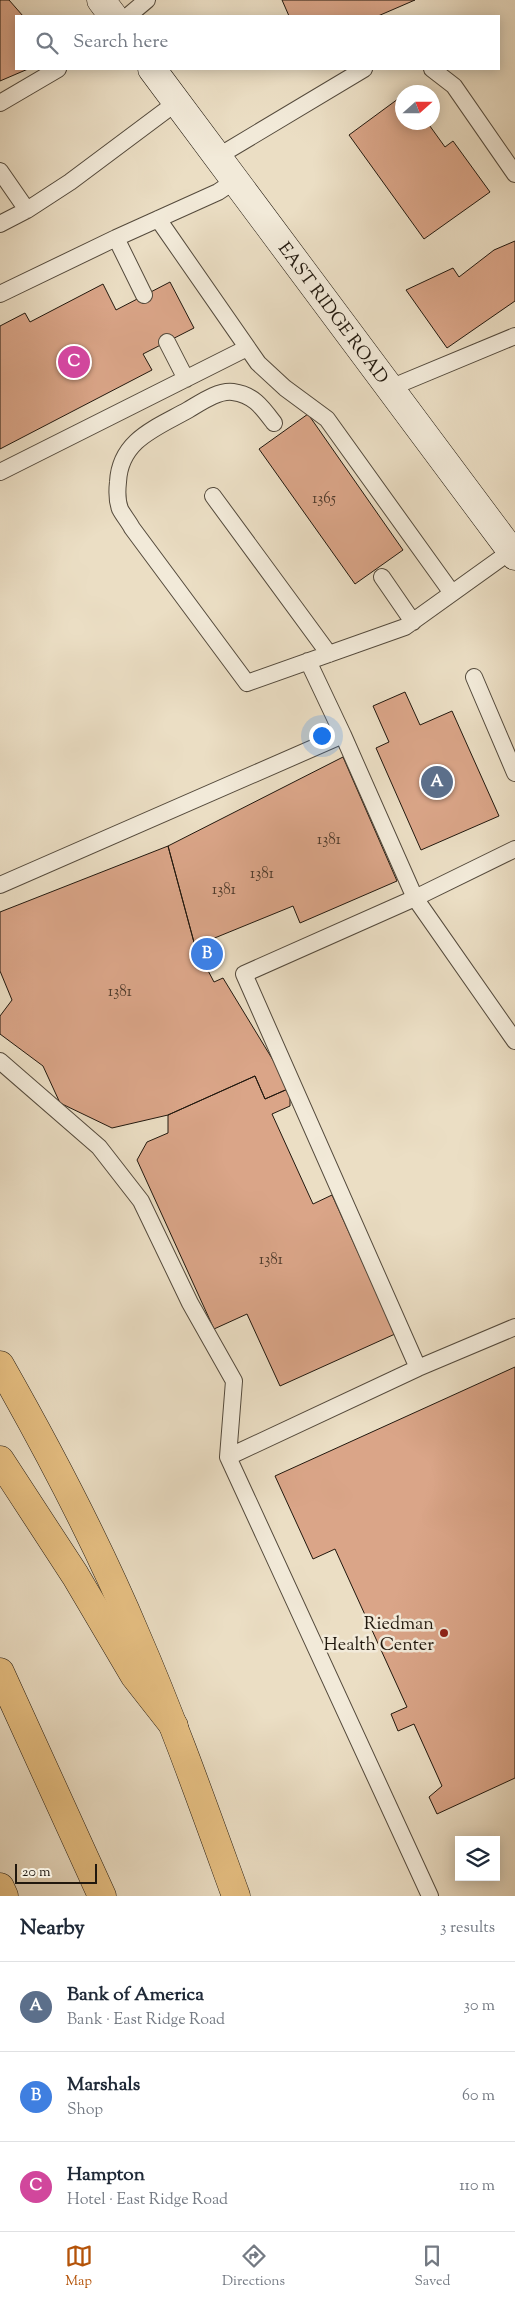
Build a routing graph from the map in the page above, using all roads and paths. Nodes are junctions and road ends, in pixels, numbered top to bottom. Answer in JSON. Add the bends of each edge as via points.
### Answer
{"nodes":[{"id":1,"x":101,"y":0,"type":"edge"},
{"id":2,"x":147,"y":0,"type":"edge"},
{"id":3,"x":112,"y":15,"type":"edge"},
{"id":4,"x":129,"y":15,"type":"edge"},
{"id":5,"x":56,"y":70,"type":"edge"},
{"id":6,"x":153,"y":70,"type":"edge"},
{"id":7,"x":362,"y":70,"type":"edge"},
{"id":8,"x":433,"y":70,"type":"edge"},
{"id":9,"x":177,"y":102,"type":"junction"},
{"id":10,"x":0,"y":103,"type":"edge"},
{"id":11,"x":217,"y":157,"type":"junction"},
{"id":12,"x":0,"y":171,"type":"edge"},
{"id":13,"x":515,"y":174,"type":"edge"},
{"id":14,"x":236,"y":180,"type":"junction"},
{"id":15,"x":27,"y":210,"type":"junction"},
{"id":16,"x":158,"y":219,"type":"junction"},
{"id":17,"x":0,"y":224,"type":"edge"},
{"id":18,"x":116,"y":238,"type":"junction"},
{"id":19,"x":0,"y":294,"type":"edge"},
{"id":20,"x":144,"y":295,"type":"dead end"},
{"id":21,"x":515,"y":336,"type":"edge"},
{"id":22,"x":167,"y":342,"type":"dead end"},
{"id":23,"x":247,"y":348,"type":"junction"},
{"id":24,"x":186,"y":379,"type":"junction"},
{"id":25,"x":390,"y":388,"type":"junction"},
{"id":26,"x":274,"y":423,"type":"dead end"},
{"id":27,"x":0,"y":472,"type":"edge"},
{"id":28,"x":213,"y":496,"type":"dead end"},
{"id":29,"x":513,"y":553,"type":"edge"},
{"id":30,"x":382,"y":577,"type":"dead end"},
{"id":31,"x":452,"y":593,"type":"junction"},
{"id":32,"x":413,"y":622,"type":"junction"},
{"id":33,"x":329,"y":654,"type":"junction"},
{"id":34,"x":308,"y":661,"type":"junction"},
{"id":35,"x":474,"y":677,"type":"dead end"},
{"id":36,"x":343,"y":735,"type":"junction"},
{"id":37,"x":515,"y":773,"type":"edge"},
{"id":38,"x":515,"y":850,"type":"edge"},
{"id":39,"x":0,"y":885,"type":"edge"},
{"id":40,"x":415,"y":898,"type":"junction"},
{"id":41,"x":510,"y":1023,"type":"edge"},
{"id":42,"x":515,"y":1041,"type":"edge"},
{"id":43,"x":0,"y":1061,"type":"edge"},
{"id":44,"x":515,"y":1326,"type":"edge"},
{"id":45,"x":0,"y":1365,"type":"edge"},
{"id":46,"x":418,"y":1368,"type":"junction"},
{"id":47,"x":228,"y":1457,"type":"junction"},
{"id":48,"x":0,"y":1460,"type":"edge"},
{"id":49,"x":0,"y":1672,"type":"edge"},
{"id":50,"x":174,"y":1726,"type":"junction"},
{"id":51,"x":0,"y":1887,"type":"edge"},
{"id":52,"x":235,"y":1890,"type":"edge"},
{"id":53,"x":4,"y":1896,"type":"edge"},
{"id":54,"x":102,"y":1896,"type":"edge"},
{"id":55,"x":430,"y":1896,"type":"edge"}],
"edges":[{"from":1,"to":3,"type":"main road"},
{"from":2,"to":4,"type":"lane"},
{"from":5,"to":10,"type":"lane"},
{"from":6,"to":9,"type":"main road","name":"EAST RIDGE ROAD"},
{"from":7,"to":11,"type":"lane"},
{"from":8,"to":13,"type":"lane","via":[[454,86]]},
{"from":9,"to":11,"type":"main road","name":"EAST RIDGE ROAD"},
{"from":9,"to":15,"type":"lane"},
{"from":11,"to":14,"type":"main road","name":"EAST RIDGE ROAD"},
{"from":12,"to":15,"type":"lane"},
{"from":14,"to":16,"type":"lane","via":[[218,192]]},
{"from":14,"to":25,"type":"main road","name":"EAST RIDGE ROAD"},
{"from":15,"to":17,"type":"lane"},
{"from":16,"to":18,"type":"lane"},
{"from":16,"to":23,"type":"lane"},
{"from":18,"to":19,"type":"lane"},
{"from":18,"to":20,"type":"lane"},
{"from":21,"to":25,"type":"lane"},
{"from":22,"to":24,"type":"lane"},
{"from":23,"to":24,"type":"lane"},
{"from":23,"to":31,"type":"lane","via":[[285,388],[327,419]]},
{"from":24,"to":27,"type":"lane"},
{"from":25,"to":29,"type":"main road","name":"EAST RIDGE ROAD"},
{"from":26,"to":34,"type":"lane","via":[[259,403],[246,395],[231,391],[213,396],[134,443],[118,471],[117,491],[124,515],[247,682]]},
{"from":28,"to":33,"type":"lane"},
{"from":29,"to":31,"type":"lane"},
{"from":30,"to":32,"type":"lane"},
{"from":31,"to":32,"type":"lane"},
{"from":32,"to":33,"type":"lane","via":[[405,628]]},
{"from":33,"to":34,"type":"lane"},
{"from":34,"to":36,"type":"lane"},
{"from":35,"to":37,"type":"lane"},
{"from":36,"to":39,"type":"lane"},
{"from":36,"to":40,"type":"lane"},
{"from":38,"to":40,"type":"lane"},
{"from":40,"to":41,"type":"lane"},
{"from":40,"to":46,"type":"lane","via":[[244,974]]},
{"from":41,"to":42,"type":"lane"},
{"from":43,"to":47,"type":"lane","via":[[99,1147],[141,1201],[190,1303],[234,1381]]},
{"from":44,"to":46,"type":"lane"},
{"from":45,"to":50,"type":"main road","via":[[48,1450],[94,1542]]},
{"from":46,"to":47,"type":"lane"},
{"from":47,"to":55,"type":"lane"},
{"from":48,"to":50,"type":"main road","via":[[75,1574],[134,1675]]},
{"from":49,"to":54,"type":"main road"},
{"from":50,"to":52,"type":"main road"},
{"from":51,"to":53,"type":"main road"}]}
